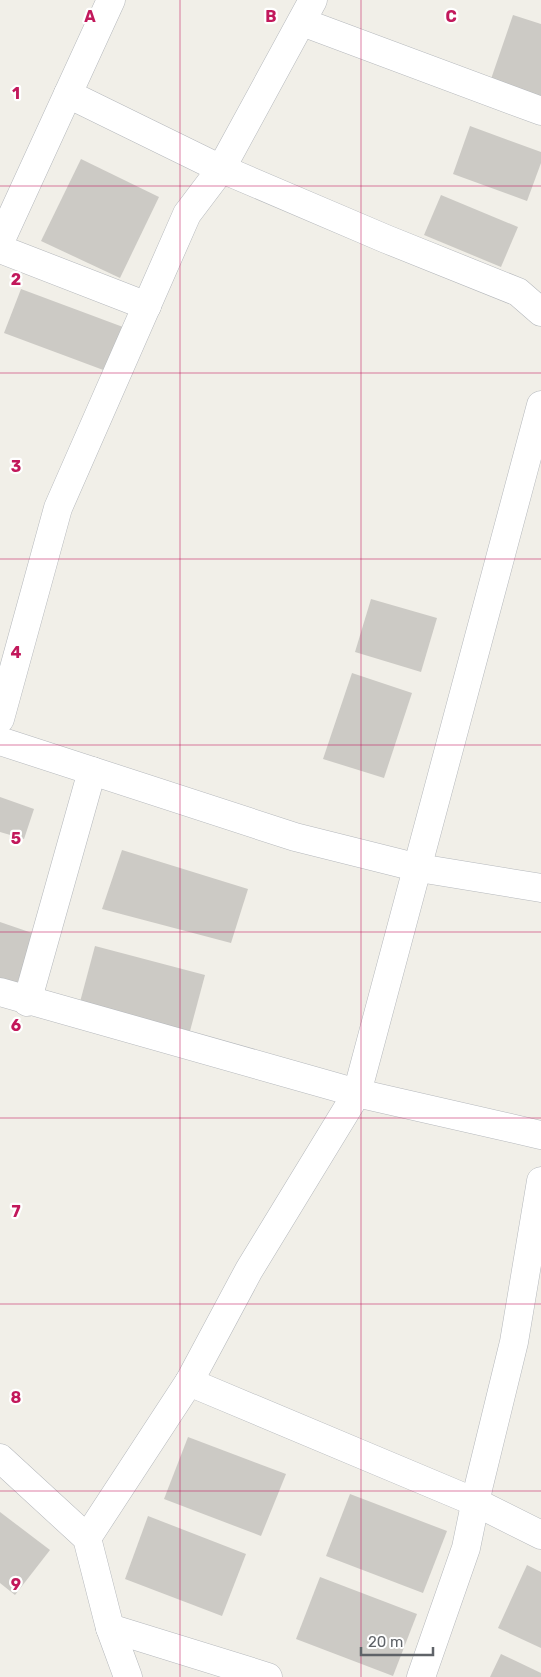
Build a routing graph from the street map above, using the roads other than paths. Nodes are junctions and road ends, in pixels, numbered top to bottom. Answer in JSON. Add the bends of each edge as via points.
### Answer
{"nodes":[{"id":1,"x":111,"y":0,"type":"edge"},
{"id":2,"x":308,"y":11,"type":"edge"},
{"id":3,"x":68,"y":94,"type":"junction"},
{"id":4,"x":541,"y":111,"type":"edge"},
{"id":5,"x":221,"y":169,"type":"junction"},
{"id":6,"x":0,"y":242,"type":"edge"},
{"id":7,"x":0,"y":249,"type":"edge"},
{"id":8,"x":147,"y":306,"type":"junction"},
{"id":9,"x":541,"y":312,"type":"edge"},
{"id":10,"x":541,"y":405,"type":"edge"},
{"id":11,"x":0,"y":719,"type":"edge"},
{"id":12,"x":0,"y":741,"type":"edge"},
{"id":13,"x":92,"y":771,"type":"junction"},
{"id":14,"x":419,"y":868,"type":"junction"},
{"id":15,"x":541,"y":888,"type":"edge"},
{"id":16,"x":0,"y":992,"type":"edge"},
{"id":17,"x":27,"y":1002,"type":"junction"},
{"id":18,"x":357,"y":1093,"type":"junction"},
{"id":19,"x":541,"y":1135,"type":"edge"},
{"id":20,"x":541,"y":1185,"type":"edge"},
{"id":21,"x":189,"y":1382,"type":"junction"},
{"id":22,"x":0,"y":1458,"type":"edge"},
{"id":23,"x":475,"y":1502,"type":"junction"},
{"id":24,"x":541,"y":1535,"type":"edge"},
{"id":25,"x":87,"y":1538,"type":"junction"},
{"id":26,"x":110,"y":1628,"type":"junction"},
{"id":27,"x":128,"y":1677,"type":"edge"},
{"id":28,"x":268,"y":1677,"type":"edge"},
{"id":29,"x":421,"y":1677,"type":"edge"}],
"edges":[{"from":1,"to":3,"type":"street"},
{"from":2,"to":4,"type":"street"},
{"from":2,"to":5,"type":"street"},
{"from":3,"to":5,"type":"street"},
{"from":3,"to":6,"type":"street"},
{"from":5,"to":8,"type":"street","via":[[187,214]]},
{"from":5,"to":9,"type":"street","via":[[518,292]]},
{"from":7,"to":8,"type":"street"},
{"from":8,"to":11,"type":"street","via":[[58,508]]},
{"from":10,"to":14,"type":"street"},
{"from":12,"to":13,"type":"street"},
{"from":13,"to":14,"type":"street","via":[[295,837]]},
{"from":13,"to":17,"type":"street"},
{"from":14,"to":15,"type":"street"},
{"from":14,"to":18,"type":"street"},
{"from":16,"to":17,"type":"street"},
{"from":17,"to":18,"type":"street"},
{"from":18,"to":19,"type":"street"},
{"from":18,"to":21,"type":"street","via":[[249,1270]]},
{"from":20,"to":23,"type":"street","via":[[514,1342]]},
{"from":21,"to":23,"type":"street"},
{"from":21,"to":25,"type":"street"},
{"from":22,"to":25,"type":"street"},
{"from":23,"to":24,"type":"street"},
{"from":23,"to":29,"type":"street","via":[[466,1548]]},
{"from":25,"to":26,"type":"street"},
{"from":26,"to":27,"type":"street"},
{"from":26,"to":28,"type":"street"}]}
